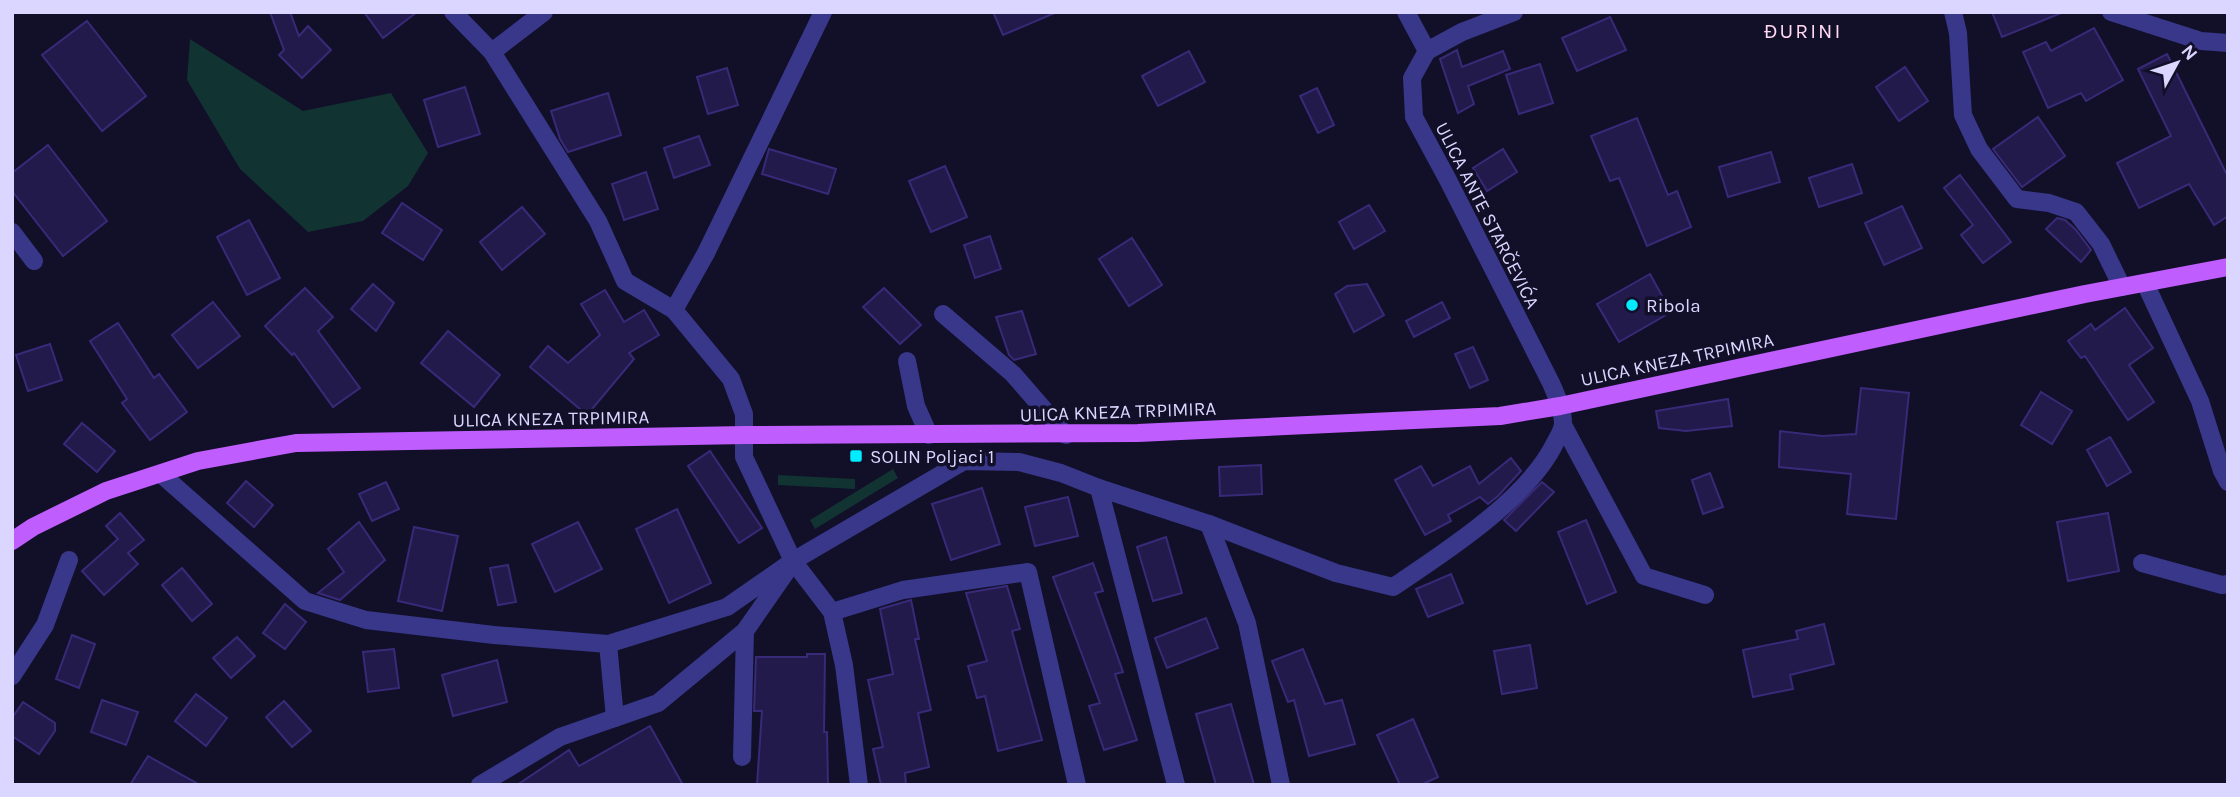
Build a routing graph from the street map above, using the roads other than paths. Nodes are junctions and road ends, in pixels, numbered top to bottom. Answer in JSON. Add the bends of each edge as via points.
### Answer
{"nodes":[{"id":1,"x":453,"y":12,"type":"edge"},
{"id":2,"x":544,"y":12,"type":"edge"},
{"id":3,"x":823,"y":12,"type":"edge"},
{"id":4,"x":1406,"y":12,"type":"edge"},
{"id":5,"x":1514,"y":12,"type":"edge"},
{"id":6,"x":1953,"y":12,"type":"edge"},
{"id":7,"x":2111,"y":12,"type":"edge"},
{"id":8,"x":2228,"y":43,"type":"edge"},
{"id":9,"x":1427,"y":51,"type":"junction"},
{"id":10,"x":492,"y":52,"type":"junction"},
{"id":11,"x":12,"y":232,"type":"edge"},
{"id":12,"x":34,"y":261,"type":"dead end"},
{"id":13,"x":2228,"y":267,"type":"edge"},
{"id":14,"x":2145,"y":283,"type":"junction"},
{"id":15,"x":2122,"y":288,"type":"junction"},
{"id":16,"x":674,"y":310,"type":"junction"},
{"id":17,"x":943,"y":314,"type":"dead end"},
{"id":18,"x":907,"y":362,"type":"dead end"},
{"id":19,"x":1560,"y":405,"type":"junction"},
{"id":20,"x":1563,"y":425,"type":"junction"},
{"id":21,"x":746,"y":435,"type":"junction"},
{"id":22,"x":929,"y":435,"type":"junction"},
{"id":23,"x":1066,"y":435,"type":"junction"},
{"id":24,"x":160,"y":474,"type":"junction"},
{"id":25,"x":2228,"y":482,"type":"edge"},
{"id":26,"x":1099,"y":488,"type":"junction"},
{"id":27,"x":1209,"y":524,"type":"junction"},
{"id":28,"x":12,"y":541,"type":"edge"},
{"id":29,"x":69,"y":560,"type":"dead end"},
{"id":30,"x":793,"y":561,"type":"junction"},
{"id":31,"x":2142,"y":563,"type":"dead end"},
{"id":32,"x":2228,"y":584,"type":"edge"},
{"id":33,"x":1705,"y":595,"type":"dead end"},
{"id":34,"x":831,"y":612,"type":"junction"},
{"id":35,"x":745,"y":631,"type":"junction"},
{"id":36,"x":608,"y":644,"type":"junction"},
{"id":37,"x":12,"y":676,"type":"edge"},
{"id":38,"x":615,"y":718,"type":"junction"},
{"id":39,"x":742,"y":757,"type":"dead end"},
{"id":40,"x":480,"y":785,"type":"edge"},
{"id":41,"x":859,"y":785,"type":"edge"},
{"id":42,"x":1077,"y":785,"type":"edge"},
{"id":43,"x":1176,"y":785,"type":"edge"},
{"id":44,"x":1281,"y":785,"type":"edge"}],
"edges":[{"from":1,"to":10,"type":"street"},
{"from":2,"to":10,"type":"street"},
{"from":3,"to":16,"type":"street"},
{"from":4,"to":9,"type":"street"},
{"from":5,"to":9,"type":"street"},
{"from":6,"to":15,"type":"street","via":[[1963,115],[1979,149],[2017,199],[2076,212],[2101,244]]},
{"from":7,"to":8,"type":"street","via":[[2201,41]]},
{"from":9,"to":19,"type":"street","name":"ULICA ANTE STARČEVIĆA","via":[[1412,78],[1414,117]]},
{"from":10,"to":16,"type":"street","via":[[598,221],[625,281]]},
{"from":11,"to":12,"type":"street"},
{"from":13,"to":14,"type":"main road","name":"ULICA KNEZA TRPIMIRA"},
{"from":14,"to":15,"type":"main road","name":"ULICA KNEZA TRPIMIRA"},
{"from":14,"to":25,"type":"street","via":[[2200,401]]},
{"from":15,"to":19,"type":"main road","name":"ULICA KNEZA TRPIMIRA"},
{"from":16,"to":21,"type":"street","via":[[731,379],[744,414]]},
{"from":17,"to":23,"type":"street","via":[[1013,374]]},
{"from":18,"to":22,"type":"street","via":[[916,406]]},
{"from":19,"to":20,"type":"street","name":"ULICA ANTE STARČEVIĆA"},
{"from":19,"to":23,"type":"main road","name":"ULICA KNEZA TRPIMIRA","via":[[1500,416]]},
{"from":20,"to":27,"type":"street","via":[[1547,460],[1506,503],[1451,549],[1393,587],[1336,573]]},
{"from":20,"to":33,"type":"street","via":[[1644,576]]},
{"from":21,"to":22,"type":"main road","name":"ULICA KNEZA TRPIMIRA"},
{"from":21,"to":24,"type":"main road","name":"ULICA KNEZA TRPIMIRA","via":[[296,443],[198,461]]},
{"from":21,"to":30,"type":"street","via":[[744,457]]},
{"from":22,"to":23,"type":"main road","name":"ULICA KNEZA TRPIMIRA"},
{"from":24,"to":28,"type":"main road","name":"ULICA KNEZA TRPIMIRA","via":[[106,491]]},
{"from":24,"to":36,"type":"street","via":[[305,601],[366,620]]},
{"from":26,"to":27,"type":"street"},
{"from":26,"to":30,"type":"street","via":[[1019,462],[964,461]]},
{"from":26,"to":43,"type":"street"},
{"from":27,"to":44,"type":"street","via":[[1247,623]]},
{"from":29,"to":37,"type":"street","via":[[45,625]]},
{"from":30,"to":34,"type":"street"},
{"from":30,"to":35,"type":"street"},
{"from":30,"to":36,"type":"street","via":[[727,607]]},
{"from":31,"to":32,"type":"street"},
{"from":34,"to":41,"type":"street","via":[[844,665]]},
{"from":34,"to":42,"type":"street","via":[[903,590],[1028,572]]},
{"from":35,"to":38,"type":"street","via":[[658,703]]},
{"from":35,"to":39,"type":"street"},
{"from":36,"to":38,"type":"street"},
{"from":38,"to":40,"type":"street","via":[[560,737]]}]}
